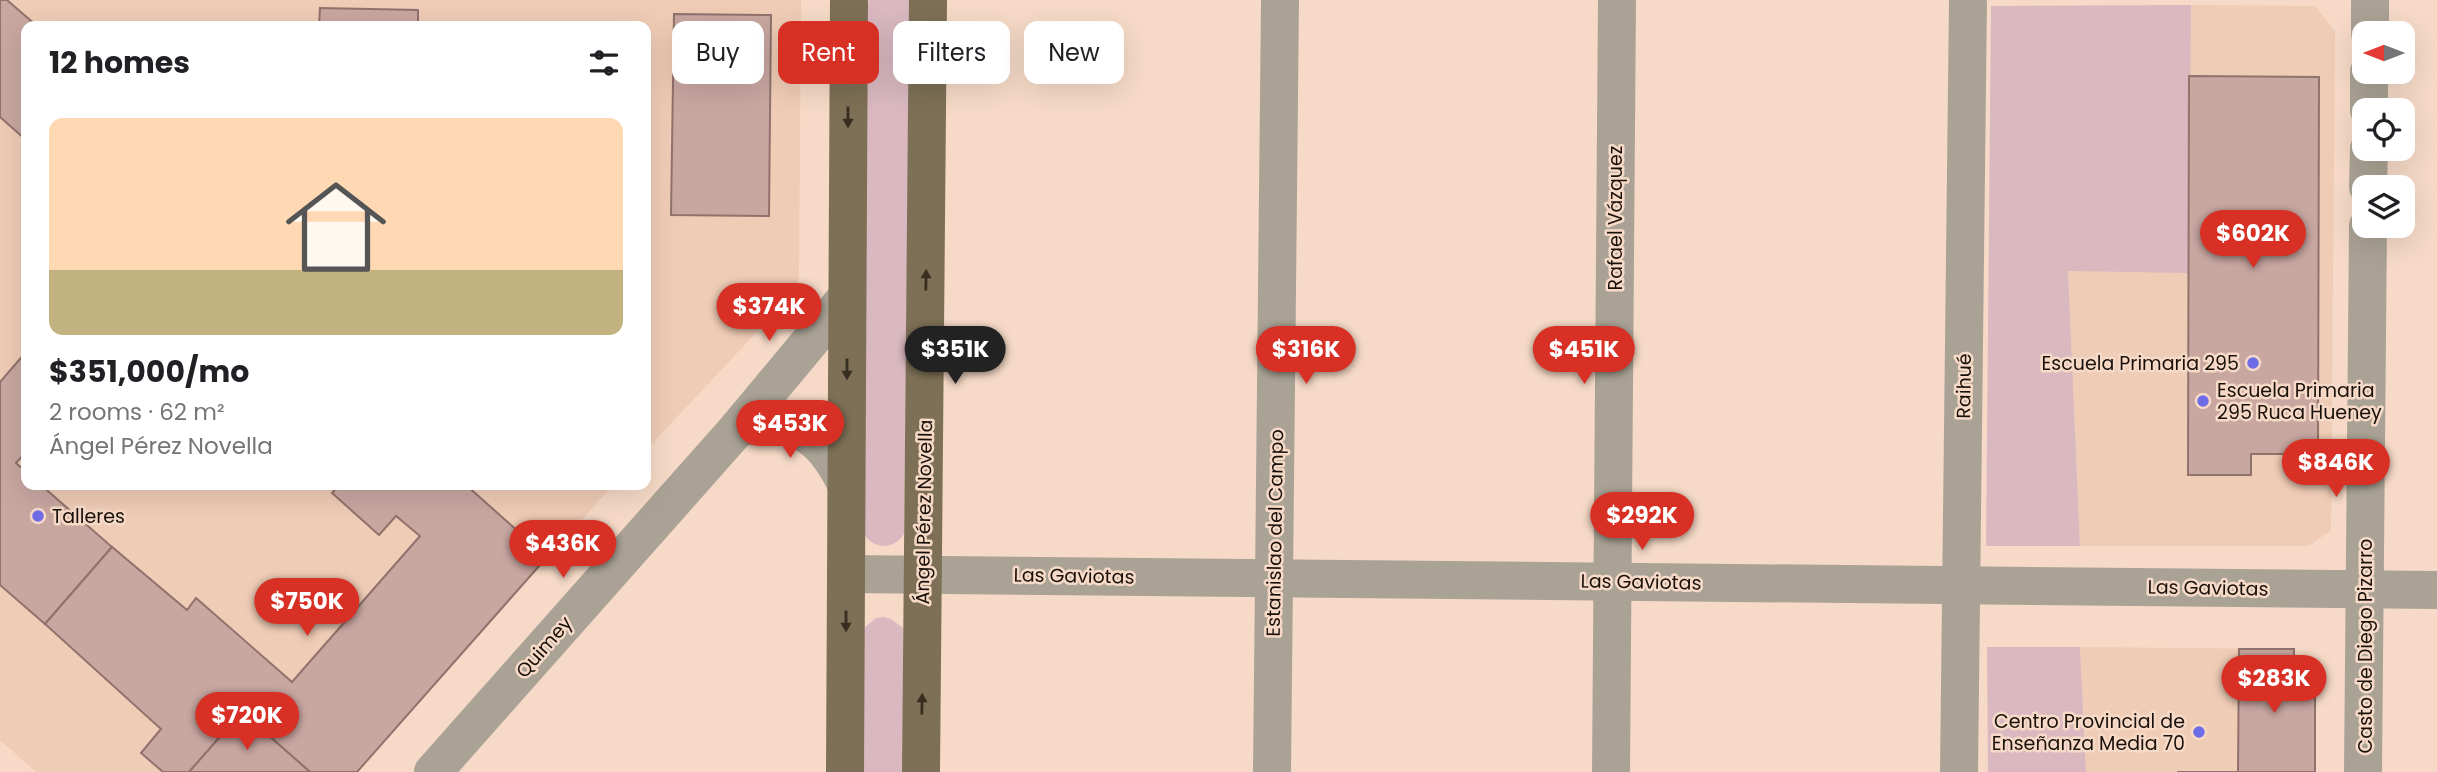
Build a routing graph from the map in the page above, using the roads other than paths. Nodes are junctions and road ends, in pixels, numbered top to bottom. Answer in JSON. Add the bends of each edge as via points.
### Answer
{"nodes":[{"id":1,"x":849,"y":0,"type":"edge"},
{"id":2,"x":928,"y":0,"type":"edge"},
{"id":3,"x":1280,"y":0,"type":"edge"},
{"id":4,"x":1617,"y":0,"type":"edge"},
{"id":5,"x":1968,"y":0,"type":"edge"},
{"id":6,"x":2370,"y":0,"type":"edge"},
{"id":7,"x":2370,"y":21,"type":"edge"},
{"id":8,"x":2368,"y":238,"type":"edge"},
{"id":9,"x":847,"y":297,"type":"junction"},
{"id":10,"x":738,"y":428,"type":"junction"},
{"id":11,"x":846,"y":484,"type":"junction"},
{"id":12,"x":846,"y":574,"type":"junction"},
{"id":13,"x":923,"y":574,"type":"junction"},
{"id":14,"x":1274,"y":578,"type":"junction"},
{"id":15,"x":1613,"y":582,"type":"junction"},
{"id":16,"x":1961,"y":585,"type":"junction"},
{"id":17,"x":2365,"y":589,"type":"junction"},
{"id":18,"x":2437,"y":590,"type":"edge"},
{"id":19,"x":433,"y":772,"type":"edge"},
{"id":20,"x":845,"y":772,"type":"edge"},
{"id":21,"x":921,"y":772,"type":"edge"},
{"id":22,"x":1272,"y":772,"type":"edge"},
{"id":23,"x":1611,"y":772,"type":"edge"},
{"id":24,"x":1959,"y":772,"type":"edge"},
{"id":25,"x":2363,"y":772,"type":"edge"}],
"edges":[{"from":1,"to":9,"type":"main road","one_way":true},
{"from":13,"to":2,"type":"main road","name":"Ángel Pérez Novella","one_way":true},
{"from":3,"to":14,"type":"street","name":"Estanislao del Campo"},
{"from":4,"to":15,"type":"street","name":"Rafael Vázquez"},
{"from":5,"to":16,"type":"street","name":"Raihué"},
{"from":6,"to":7,"type":"street"},
{"from":8,"to":17,"type":"street","name":"Casto de Diego Pizarro"},
{"from":9,"to":10,"type":"street","name":"Quimey"},
{"from":9,"to":11,"type":"main road","one_way":true},
{"from":10,"to":11,"type":"street","via":[[788,425],[822,446]]},
{"from":10,"to":19,"type":"street","name":"Quimey"},
{"from":11,"to":12,"type":"main road"},
{"from":12,"to":13,"type":"street","name":"Las Gaviotas"},
{"from":12,"to":20,"type":"main road","one_way":true},
{"from":13,"to":14,"type":"street","name":"Las Gaviotas"},
{"from":21,"to":13,"type":"main road","name":"Ángel Pérez Novella","one_way":true},
{"from":14,"to":15,"type":"street","name":"Las Gaviotas"},
{"from":14,"to":22,"type":"street","name":"Estanislao del Campo"},
{"from":15,"to":16,"type":"street","name":"Las Gaviotas"},
{"from":15,"to":23,"type":"street","name":"Rafael Vázquez"},
{"from":16,"to":17,"type":"street","name":"Las Gaviotas"},
{"from":16,"to":24,"type":"street","name":"Raihué"},
{"from":17,"to":18,"type":"street","name":"Las Gaviotas"},
{"from":17,"to":25,"type":"street","name":"Casto de Diego Pizarro"}]}
